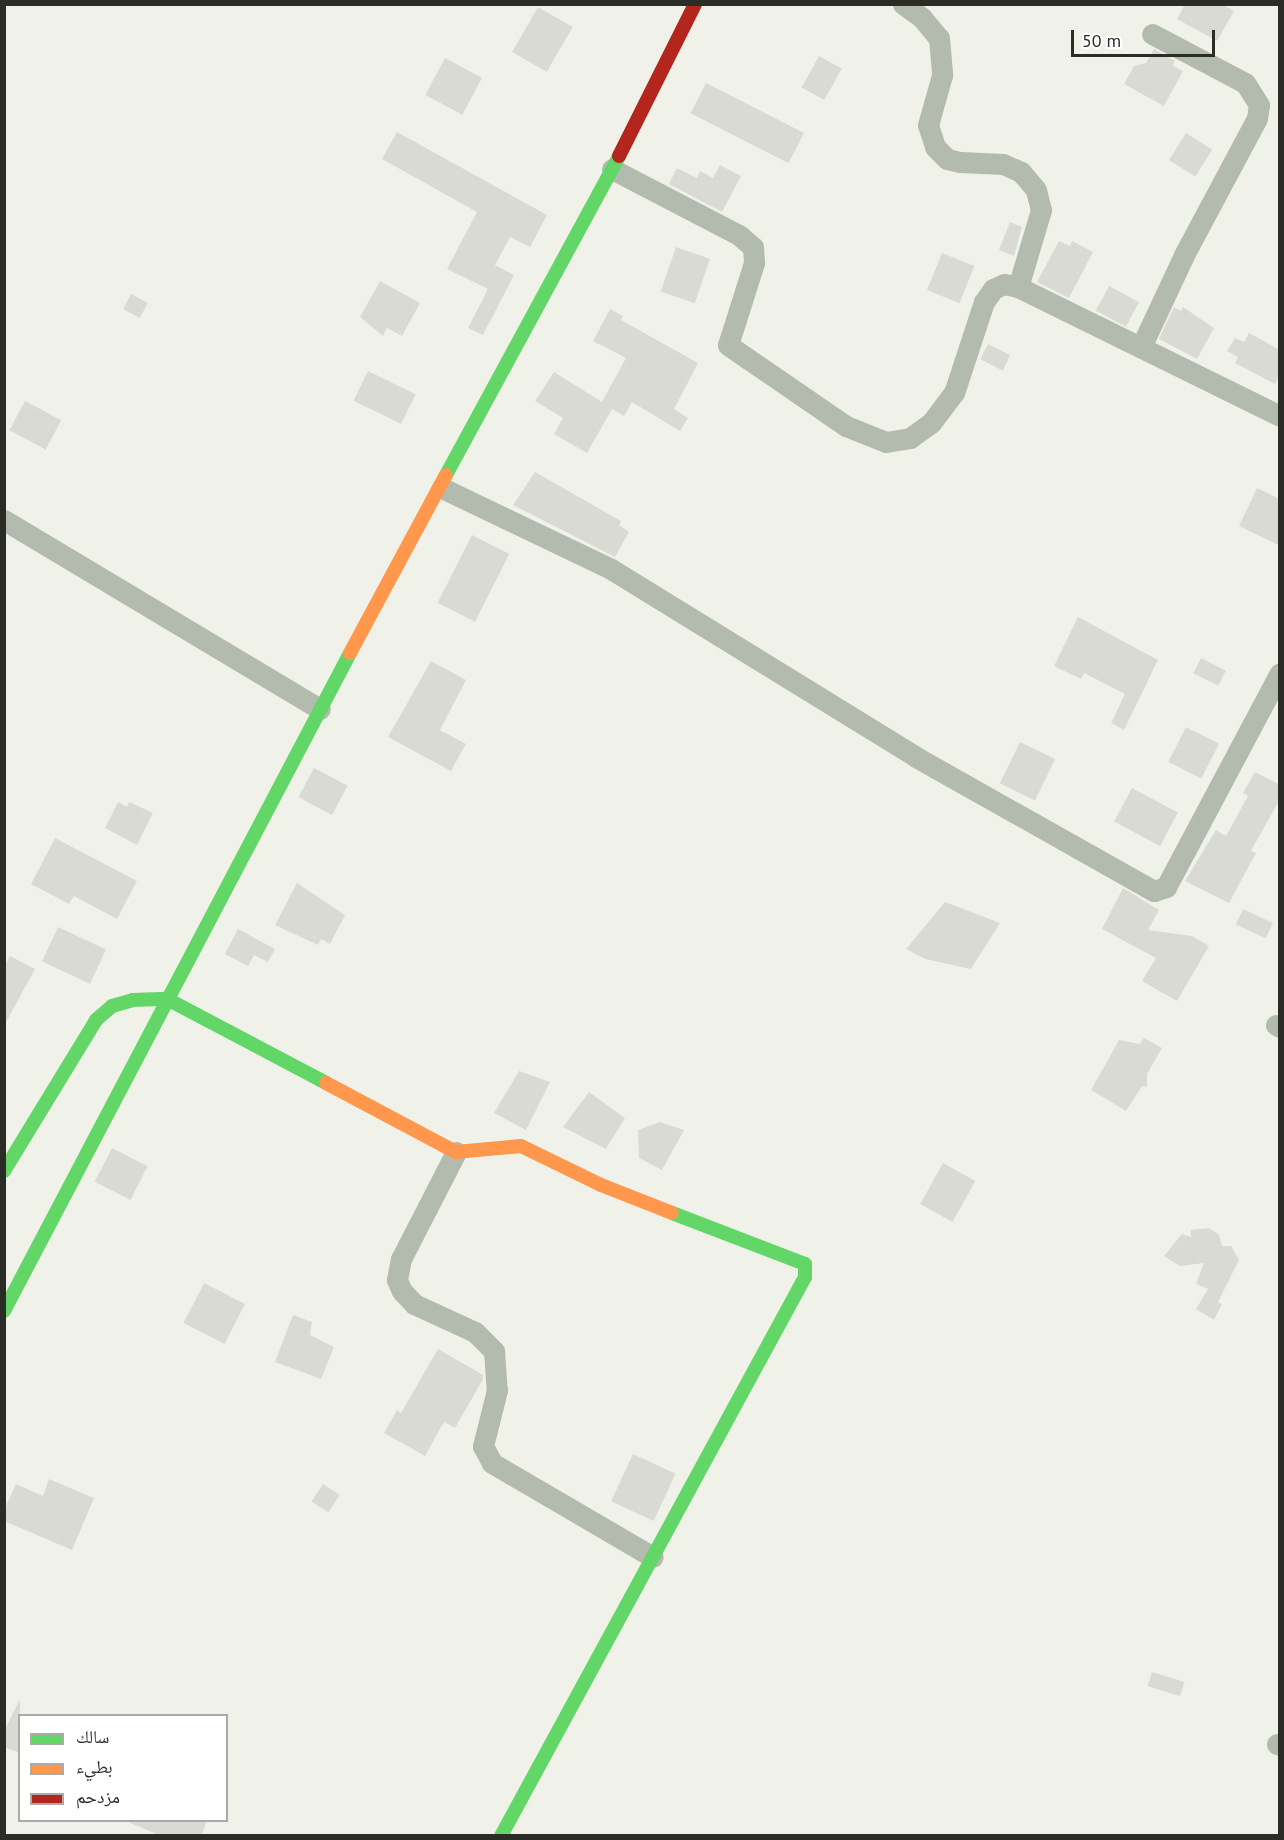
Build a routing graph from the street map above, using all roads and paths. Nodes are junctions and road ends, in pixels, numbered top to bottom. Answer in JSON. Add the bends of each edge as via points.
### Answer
{"nodes":[{"id":1,"x":695,"y":4,"type":"edge"},
{"id":2,"x":903,"y":4,"type":"edge"},
{"id":3,"x":1152,"y":34,"type":"dead end"},
{"id":4,"x":612,"y":169,"type":"junction"},
{"id":5,"x":1018,"y":287,"type":"junction"},
{"id":6,"x":1141,"y":347,"type":"junction"},
{"id":7,"x":1280,"y":416,"type":"edge"},
{"id":8,"x":442,"y":488,"type":"junction"},
{"id":9,"x":4,"y":520,"type":"edge"},
{"id":10,"x":1280,"y":673,"type":"edge"},
{"id":11,"x":320,"y":709,"type":"junction"},
{"id":12,"x":167,"y":999,"type":"junction"},
{"id":13,"x":456,"y":1152,"type":"junction"},
{"id":14,"x":4,"y":1171,"type":"edge"},
{"id":15,"x":4,"y":1311,"type":"edge"},
{"id":16,"x":653,"y":1557,"type":"junction"},
{"id":17,"x":501,"y":1836,"type":"edge"}],
"edges":[{"from":1,"to":4,"type":"street"},
{"from":2,"to":5,"type":"street","via":[[939,38],[942,75],[928,125],[935,147],[947,159],[1003,164],[1021,172],[1036,190],[1041,210]]},
{"from":3,"to":6,"type":"street","via":[[1245,83],[1259,105],[1257,118],[1184,255]]},
{"from":4,"to":5,"type":"street","via":[[739,235],[753,247],[754,263],[728,345],[846,426],[886,442],[910,438],[931,423],[954,393],[984,302],[993,289],[1004,284]]},
{"from":4,"to":8,"type":"street"},
{"from":5,"to":6,"type":"street"},
{"from":6,"to":7,"type":"street"},
{"from":8,"to":10,"type":"street","via":[[611,569],[916,757],[1154,891],[1166,887]]},
{"from":8,"to":11,"type":"street"},
{"from":9,"to":11,"type":"street"},
{"from":11,"to":12,"type":"street"},
{"from":12,"to":13,"type":"street"},
{"from":12,"to":14,"type":"street","via":[[133,1000],[112,1006],[96,1020]]},
{"from":12,"to":15,"type":"street"},
{"from":13,"to":16,"type":"street","via":[[401,1258],[397,1280],[402,1292],[414,1304],[475,1332],[494,1351],[497,1390],[483,1446],[492,1463]]},
{"from":13,"to":16,"type":"street","via":[[521,1146],[601,1185],[805,1264],[805,1277]]},
{"from":16,"to":17,"type":"street"}]}
